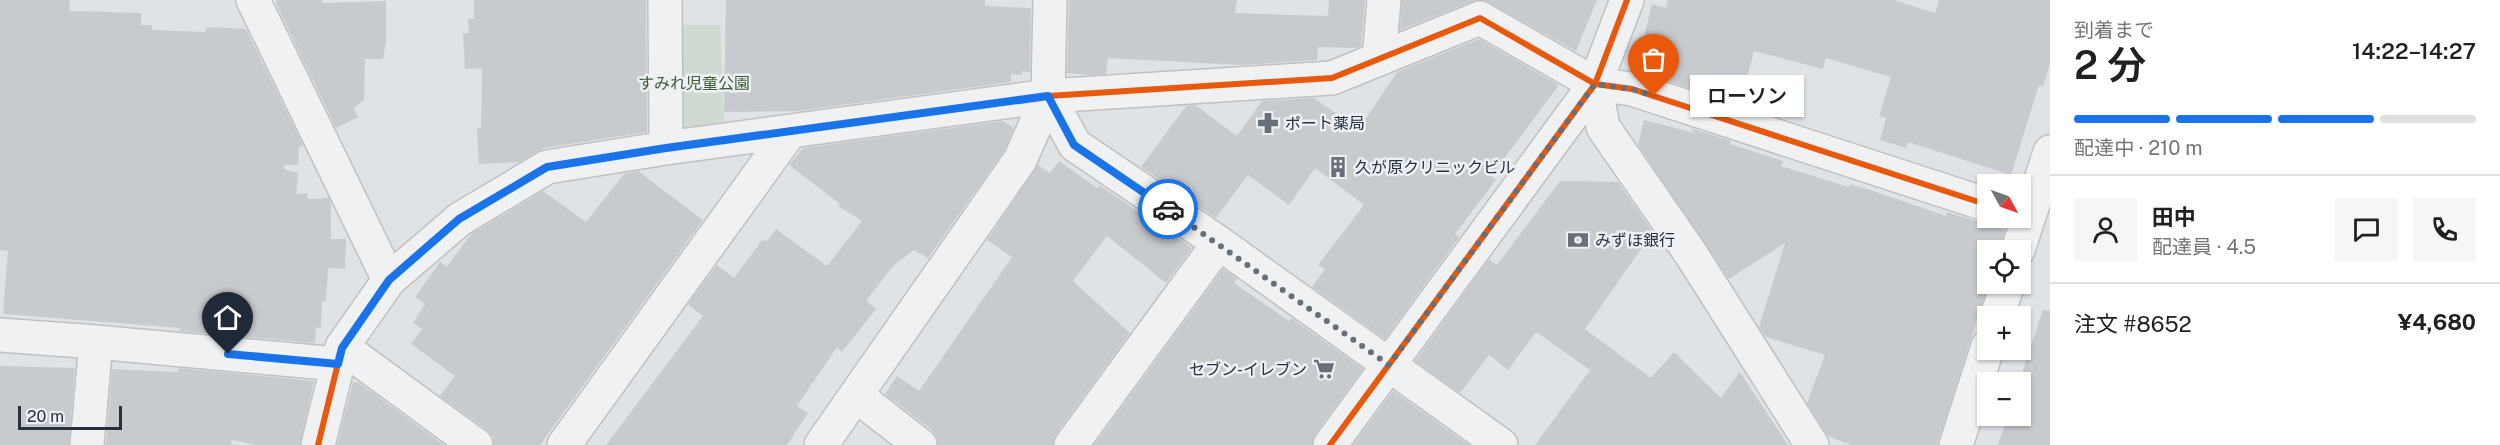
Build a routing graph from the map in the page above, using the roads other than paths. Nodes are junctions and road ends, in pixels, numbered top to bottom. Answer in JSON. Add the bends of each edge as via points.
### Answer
{"nodes":[{"id":1,"x":253,"y":0,"type":"edge"},
{"id":2,"x":665,"y":0,"type":"edge"},
{"id":3,"x":1050,"y":0,"type":"edge"},
{"id":4,"x":1384,"y":0,"type":"edge"},
{"id":5,"x":1627,"y":0,"type":"edge"},
{"id":6,"x":1379,"y":59,"type":"junction"},
{"id":7,"x":1595,"y":84,"type":"junction"},
{"id":8,"x":1048,"y":96,"type":"junction"},
{"id":9,"x":789,"y":133,"type":"junction"},
{"id":10,"x":666,"y":148,"type":"junction"},
{"id":11,"x":2050,"y":152,"type":"edge"},
{"id":12,"x":1977,"y":201,"type":"edge"},
{"id":13,"x":2033,"y":219,"type":"edge"},
{"id":14,"x":2023,"y":240,"type":"edge"},
{"id":15,"x":1219,"y":243,"type":"junction"},
{"id":16,"x":389,"y":280,"type":"junction"},
{"id":17,"x":0,"y":335,"type":"edge"},
{"id":18,"x":96,"y":342,"type":"junction"},
{"id":19,"x":340,"y":356,"type":"junction"},
{"id":20,"x":1983,"y":360,"type":"edge"},
{"id":21,"x":1389,"y":365,"type":"junction"},
{"id":22,"x":857,"y":396,"type":"junction"},
{"id":23,"x":87,"y":445,"type":"edge"},
{"id":24,"x":318,"y":445,"type":"edge"},
{"id":25,"x":476,"y":445,"type":"edge"},
{"id":26,"x":564,"y":445,"type":"edge"},
{"id":27,"x":821,"y":445,"type":"edge"},
{"id":28,"x":920,"y":445,"type":"edge"},
{"id":29,"x":1071,"y":445,"type":"edge"},
{"id":30,"x":1330,"y":445,"type":"edge"},
{"id":31,"x":1501,"y":445,"type":"edge"},
{"id":32,"x":1812,"y":445,"type":"edge"},
{"id":33,"x":1956,"y":445,"type":"edge"}],
"edges":[{"from":1,"to":16,"type":"street"},
{"from":2,"to":10,"type":"street"},
{"from":3,"to":8,"type":"street"},
{"from":4,"to":6,"type":"street"},
{"from":5,"to":7,"type":"street"},
{"from":6,"to":7,"type":"street","via":[[1480,18]]},
{"from":6,"to":8,"type":"street","via":[[1332,78]]},
{"from":7,"to":12,"type":"street","via":[[1632,89]]},
{"from":7,"to":21,"type":"street"},
{"from":7,"to":32,"type":"street","via":[[1603,127],[1691,254]]},
{"from":8,"to":9,"type":"street"},
{"from":8,"to":15,"type":"street","via":[[1074,145]]},
{"from":8,"to":22,"type":"street","via":[[1020,160]]},
{"from":9,"to":10,"type":"street"},
{"from":9,"to":26,"type":"street"},
{"from":10,"to":16,"type":"street","via":[[547,167],[459,219]]},
{"from":11,"to":13,"type":"street"},
{"from":13,"to":14,"type":"street"},
{"from":15,"to":21,"type":"street"},
{"from":15,"to":29,"type":"street"},
{"from":16,"to":19,"type":"street"},
{"from":17,"to":18,"type":"street"},
{"from":18,"to":19,"type":"street"},
{"from":18,"to":23,"type":"street"},
{"from":19,"to":24,"type":"street"},
{"from":19,"to":25,"type":"street"},
{"from":20,"to":33,"type":"street"},
{"from":21,"to":30,"type":"street"},
{"from":21,"to":31,"type":"street"},
{"from":22,"to":27,"type":"street"},
{"from":22,"to":28,"type":"street"}]}
